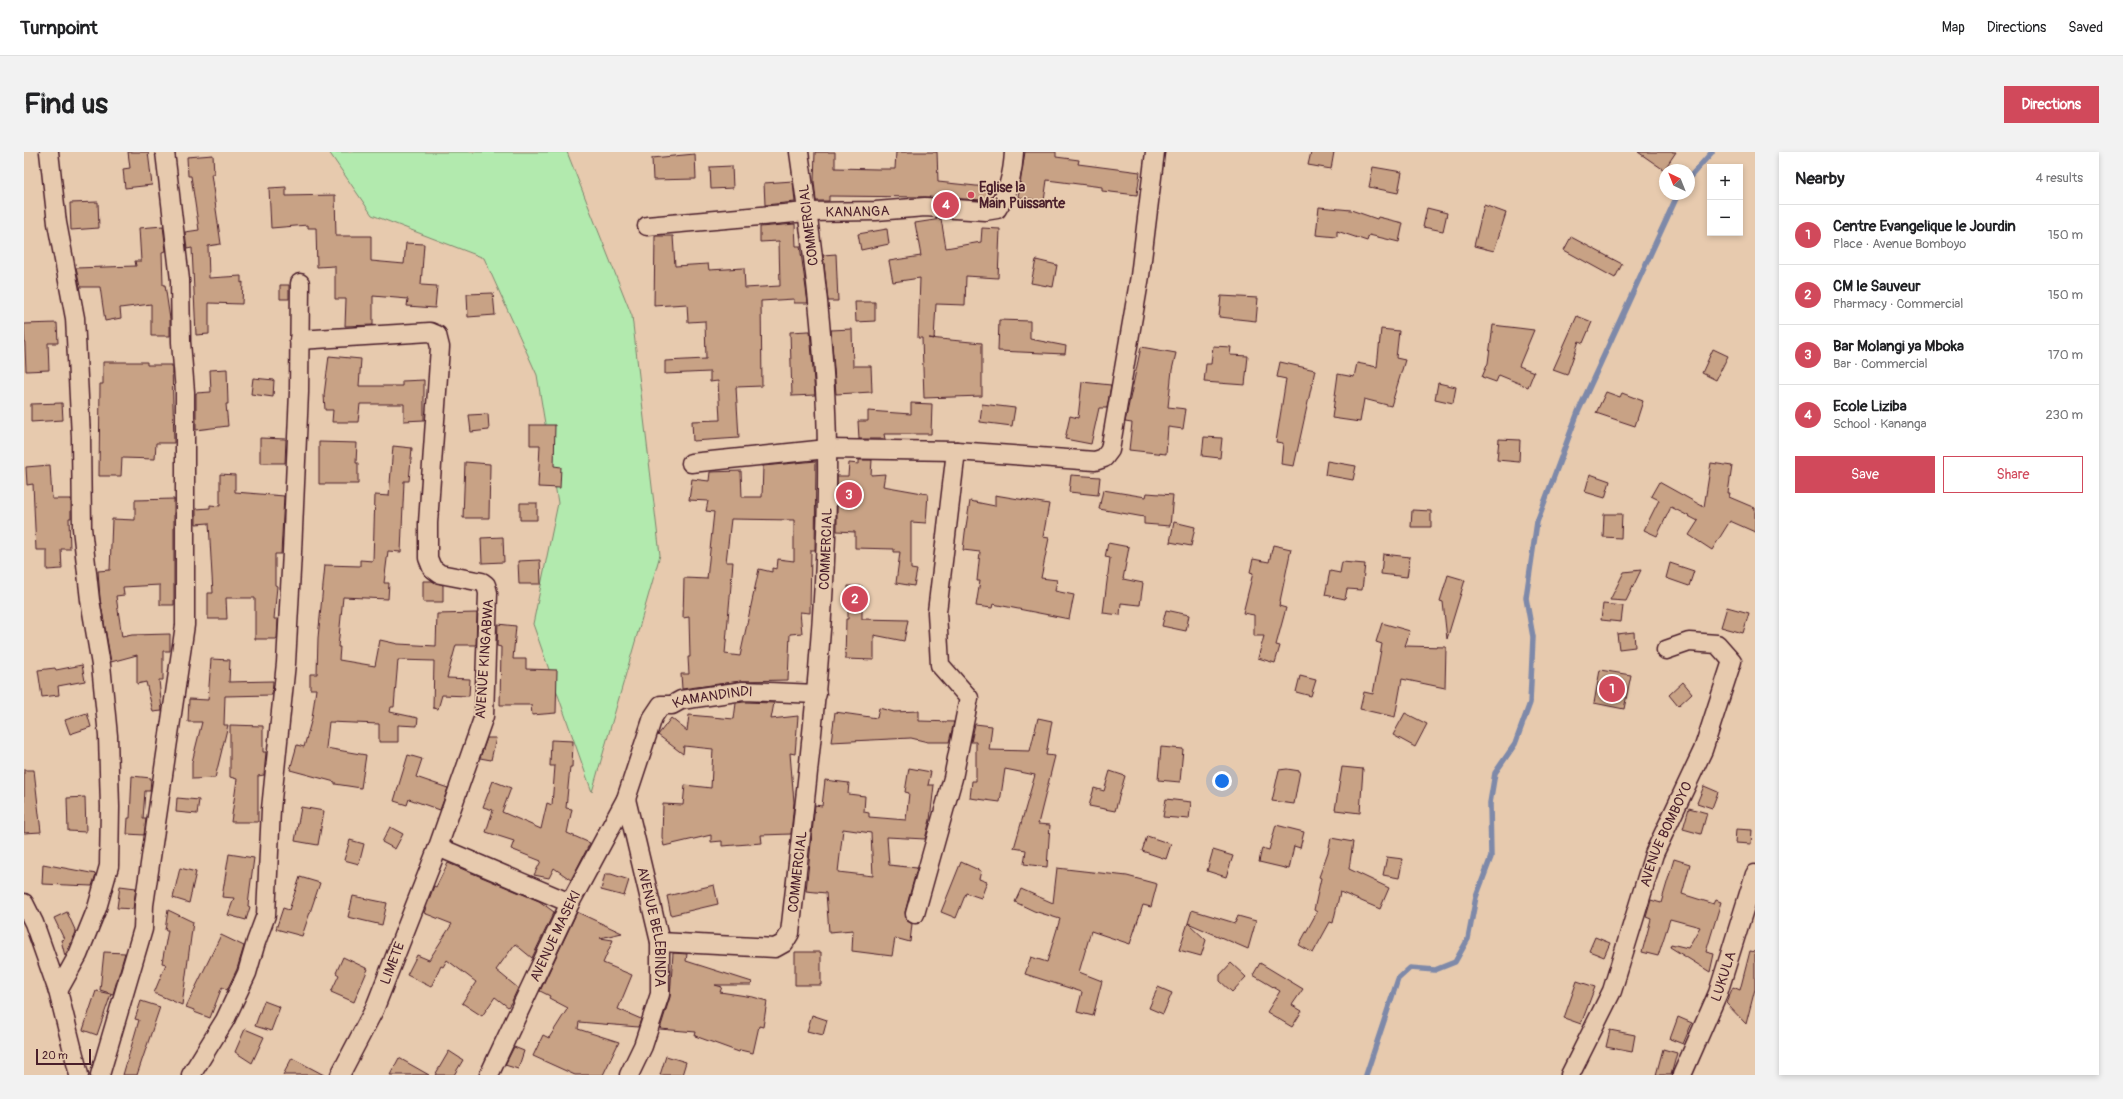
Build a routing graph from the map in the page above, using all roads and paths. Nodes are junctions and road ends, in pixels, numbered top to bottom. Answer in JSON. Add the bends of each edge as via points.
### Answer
{"nodes":[{"id":1,"x":49,"y":152,"type":"edge"},
{"id":2,"x":164,"y":152,"type":"edge"},
{"id":3,"x":799,"y":152,"type":"edge"},
{"id":4,"x":1014,"y":152,"type":"edge"},
{"id":5,"x":1155,"y":152,"type":"edge"},
{"id":6,"x":807,"y":212,"type":"junction"},
{"id":7,"x":647,"y":226,"type":"dead end"},
{"id":8,"x":300,"y":283,"type":"dead end"},
{"id":9,"x":299,"y":340,"type":"junction"},
{"id":10,"x":827,"y":449,"type":"junction"},
{"id":11,"x":956,"y":451,"type":"junction"},
{"id":12,"x":690,"y":464,"type":"dead end"},
{"id":13,"x":1666,"y":650,"type":"dead end"},
{"id":14,"x":817,"y":694,"type":"junction"},
{"id":15,"x":626,"y":799,"type":"junction"},
{"id":16,"x":438,"y":847,"type":"junction"},
{"id":17,"x":1755,"y":874,"type":"edge"},
{"id":18,"x":24,"y":903,"type":"edge"},
{"id":19,"x":570,"y":903,"type":"junction"},
{"id":20,"x":915,"y":914,"type":"dead end"},
{"id":21,"x":660,"y":942,"type":"junction"},
{"id":22,"x":58,"y":991,"type":"junction"},
{"id":23,"x":79,"y":1075,"type":"edge"},
{"id":24,"x":100,"y":1075,"type":"edge"},
{"id":25,"x":191,"y":1075,"type":"edge"},
{"id":26,"x":340,"y":1075,"type":"edge"},
{"id":27,"x":489,"y":1075,"type":"edge"},
{"id":28,"x":629,"y":1075,"type":"edge"},
{"id":29,"x":1570,"y":1075,"type":"edge"},
{"id":30,"x":1682,"y":1075,"type":"edge"}],
"edges":[{"from":1,"to":22,"type":"street","via":[[57,223],[75,318],[81,437],[82,528],[101,665],[108,736],[110,807],[109,866],[97,908],[78,954]]},
{"from":2,"to":24,"type":"street","via":[[180,280],[185,392],[185,625],[145,898],[143,929]]},
{"from":3,"to":6,"type":"street","name":"COMMERCIAL"},
{"from":4,"to":6,"type":"street","name":"KANANGA","via":[[1004,199],[997,209],[985,211],[925,207]]},
{"from":5,"to":11,"type":"street","via":[[1140,276],[1110,450],[1104,458],[1095,461]]},
{"from":6,"to":7,"type":"street","name":"KANANGA"},
{"from":6,"to":10,"type":"street","name":"COMMERCIAL","via":[[820,331]]},
{"from":8,"to":9,"type":"street"},
{"from":9,"to":16,"type":"street","name":"AVENUE KINGABWA","via":[[430,332],[437,335],[440,348],[428,558],[432,568],[440,574],[478,581],[486,585],[488,593],[484,716]]},
{"from":9,"to":25,"type":"street","via":[[299,392],[286,663],[271,809],[266,915],[247,973],[225,1020]]},
{"from":10,"to":11,"type":"street"},
{"from":10,"to":12,"type":"street"},
{"from":10,"to":14,"type":"street","name":"COMMERCIAL"},
{"from":11,"to":20,"type":"street","via":[[937,612],[940,665],[969,698],[953,778]]},
{"from":13,"to":29,"type":"street","name":"AVENUE BOMBOYO","via":[[1689,642],[1717,644],[1732,661],[1703,750],[1654,854],[1612,991]]},
{"from":14,"to":15,"type":"street","name":"KAMANDINDI","via":[[743,691],[661,705],[653,717]]},
{"from":14,"to":21,"type":"street","name":"COMMERCIAL","via":[[790,933],[784,943],[775,948]]},
{"from":15,"to":19,"type":"street","name":"AVENUE MASEKI"},
{"from":15,"to":21,"type":"street","name":"AVENUE BELEBINDA"},
{"from":16,"to":19,"type":"street"},
{"from":16,"to":26,"type":"street","name":"LIMETE","via":[[374,1010]]},
{"from":17,"to":30,"type":"street","name":"LUKULA","via":[[1718,992]]},
{"from":18,"to":22,"type":"street"},
{"from":19,"to":27,"type":"street","name":"AVENUE MASEKI"},
{"from":21,"to":28,"type":"street","name":"AVENUE BELEBINDA","via":[[660,994],[643,1046]]},
{"from":22,"to":23,"type":"street"}]}
